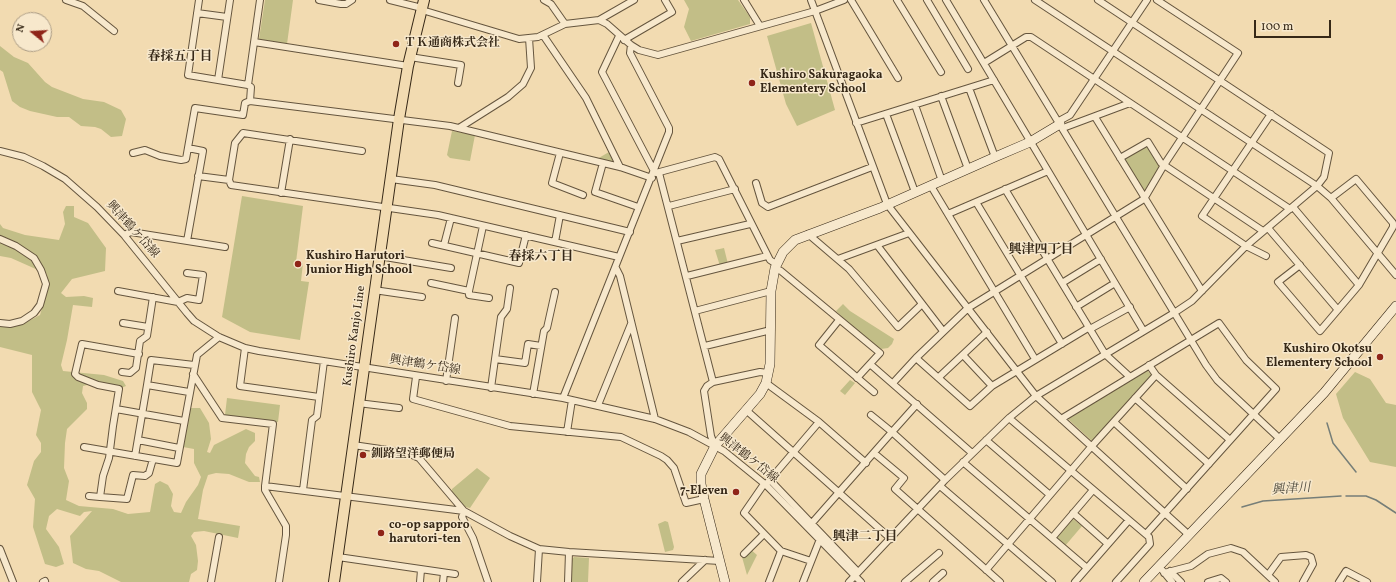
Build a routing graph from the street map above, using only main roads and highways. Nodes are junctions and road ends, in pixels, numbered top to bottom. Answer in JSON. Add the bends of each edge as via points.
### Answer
{"nodes":[{"id":1,"x":423,"y":6,"type":"edge"},
{"id":2,"x":334,"y":582,"type":"edge"}],
"edges":[{"from":1,"to":2,"type":"main road","name":"Kushiro Kanjo Line","via":[[409,61],[399,119]]}]}
